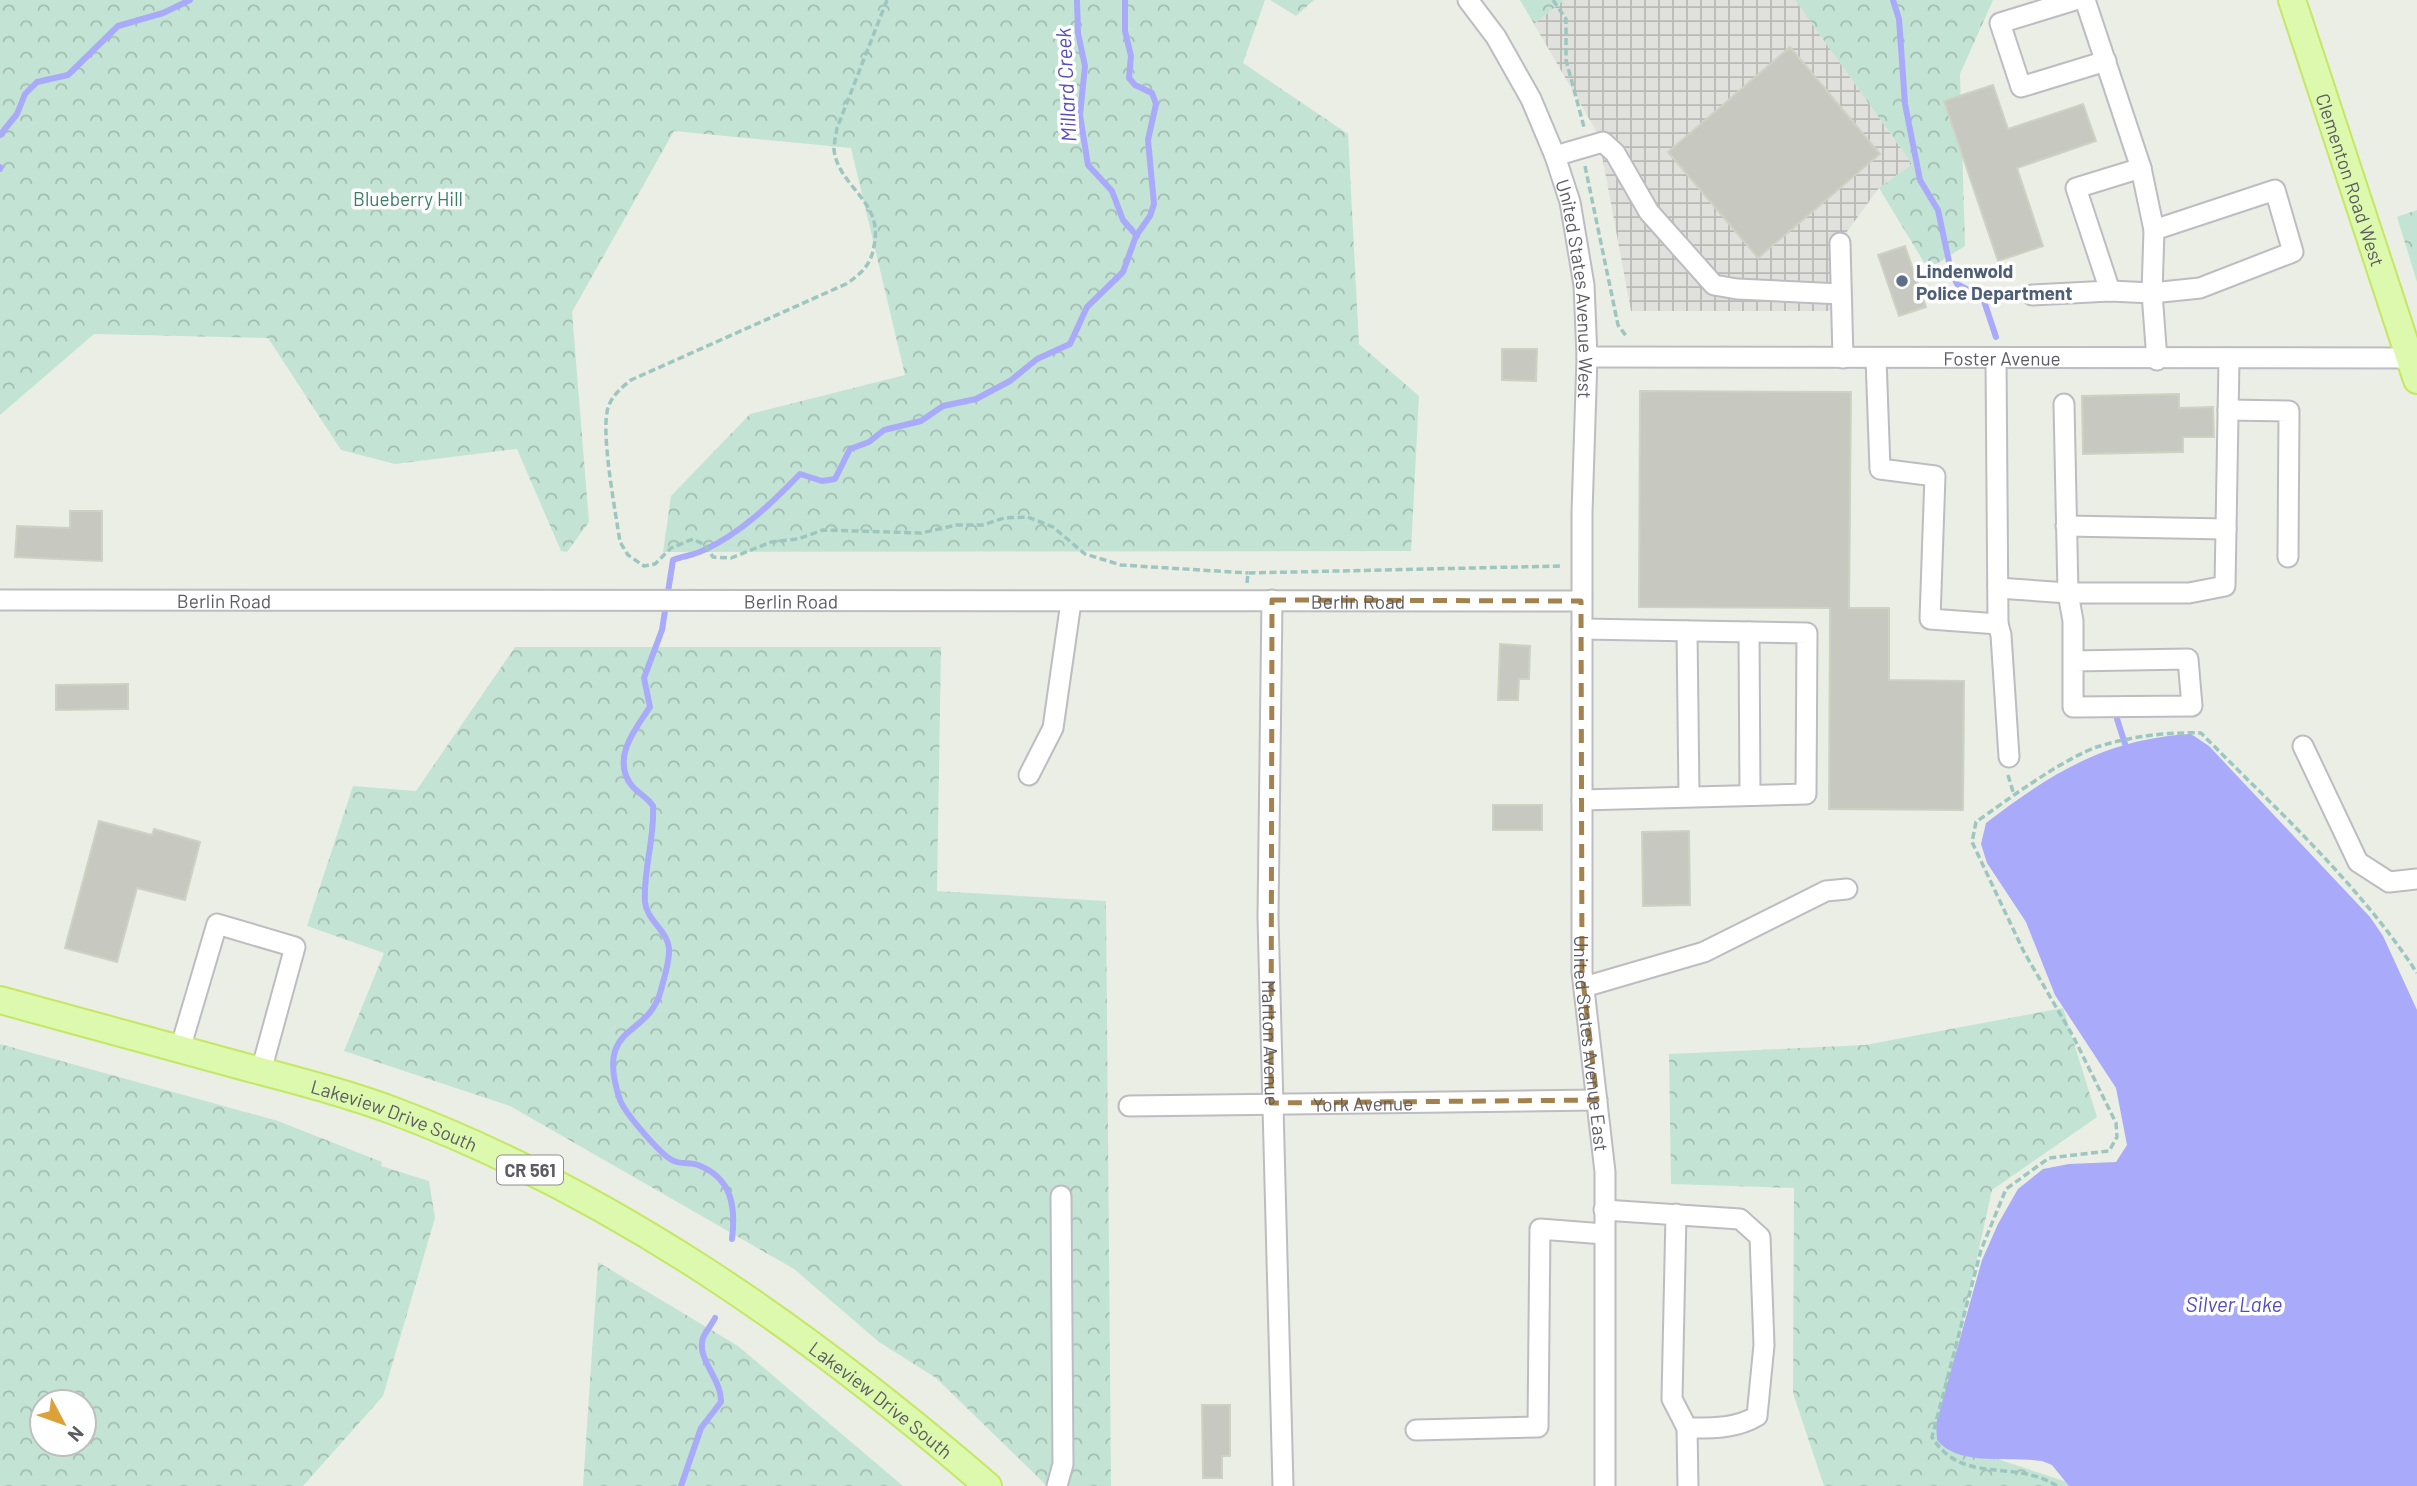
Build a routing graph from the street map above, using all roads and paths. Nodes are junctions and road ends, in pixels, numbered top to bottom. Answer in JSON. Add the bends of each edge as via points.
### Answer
{"nodes":[{"id":1,"x":887,"y":0,"type":"edge"},
{"id":2,"x":1468,"y":0,"type":"edge"},
{"id":3,"x":2075,"y":0,"type":"edge"},
{"id":4,"x":2085,"y":0,"type":"edge"},
{"id":5,"x":2292,"y":0,"type":"edge"},
{"id":6,"x":2106,"y":61,"type":"junction"},
{"id":7,"x":1555,"y":156,"type":"junction"},
{"id":8,"x":2141,"y":168,"type":"junction"},
{"id":9,"x":2154,"y":230,"type":"junction"},
{"id":10,"x":1840,"y":243,"type":"dead end"},
{"id":11,"x":2110,"y":291,"type":"junction"},
{"id":12,"x":2152,"y":293,"type":"junction"},
{"id":13,"x":1841,"y":294,"type":"junction"},
{"id":14,"x":2032,"y":295,"type":"dead end"},
{"id":15,"x":1587,"y":357,"type":"junction"},
{"id":16,"x":1843,"y":358,"type":"junction"},
{"id":17,"x":1876,"y":358,"type":"junction"},
{"id":18,"x":1996,"y":359,"type":"junction"},
{"id":19,"x":2157,"y":360,"type":"junction"},
{"id":20,"x":2229,"y":360,"type":"junction"},
{"id":21,"x":2415,"y":365,"type":"edge"},
{"id":22,"x":2064,"y":404,"type":"dead end"},
{"id":23,"x":2228,"y":410,"type":"junction"},
{"id":24,"x":2066,"y":526,"type":"junction"},
{"id":25,"x":2226,"y":529,"type":"junction"},
{"id":26,"x":2288,"y":557,"type":"dead end"},
{"id":27,"x":1582,"y":565,"type":"junction"},
{"id":28,"x":1248,"y":573,"type":"junction"},
{"id":29,"x":1998,"y":588,"type":"junction"},
{"id":30,"x":2068,"y":593,"type":"junction"},
{"id":31,"x":0,"y":600,"type":"edge"},
{"id":32,"x":1247,"y":600,"type":"junction"},
{"id":33,"x":1272,"y":600,"type":"junction"},
{"id":34,"x":1581,"y":601,"type":"junction"},
{"id":35,"x":1071,"y":602,"type":"junction"},
{"id":36,"x":1998,"y":624,"type":"junction"},
{"id":37,"x":1581,"y":629,"type":"junction"},
{"id":38,"x":1687,"y":631,"type":"junction"},
{"id":39,"x":1749,"y":632,"type":"junction"},
{"id":40,"x":2073,"y":662,"type":"junction"},
{"id":41,"x":2303,"y":746,"type":"dead end"},
{"id":42,"x":2007,"y":760,"type":"joint"},
{"id":43,"x":1029,"y":775,"type":"dead end"},
{"id":44,"x":1689,"y":795,"type":"junction"},
{"id":45,"x":1750,"y":795,"type":"junction"},
{"id":46,"x":2014,"y":795,"type":"junction"},
{"id":47,"x":1582,"y":800,"type":"junction"},
{"id":48,"x":2417,"y":879,"type":"edge"},
{"id":49,"x":1847,"y":889,"type":"dead end"},
{"id":50,"x":2417,"y":973,"type":"edge"},
{"id":51,"x":1584,"y":987,"type":"junction"},
{"id":52,"x":0,"y":1000,"type":"edge"},
{"id":53,"x":180,"y":1049,"type":"junction"},
{"id":54,"x":261,"y":1071,"type":"junction"},
{"id":55,"x":1597,"y":1100,"type":"junction"},
{"id":56,"x":1271,"y":1103,"type":"junction"},
{"id":57,"x":1129,"y":1106,"type":"dead end"},
{"id":58,"x":1061,"y":1196,"type":"dead end"},
{"id":59,"x":1604,"y":1210,"type":"junction"},
{"id":60,"x":1676,"y":1214,"type":"junction"},
{"id":61,"x":1604,"y":1234,"type":"junction"},
{"id":62,"x":1687,"y":1428,"type":"junction"},
{"id":63,"x":1416,"y":1430,"type":"dead end"},
{"id":64,"x":988,"y":1486,"type":"edge"},
{"id":65,"x":1057,"y":1486,"type":"edge"},
{"id":66,"x":1283,"y":1486,"type":"edge"},
{"id":67,"x":1605,"y":1486,"type":"edge"},
{"id":68,"x":1688,"y":1486,"type":"edge"},
{"id":69,"x":2057,"y":1486,"type":"edge"}],
"edges":[{"from":1,"to":28,"type":"path","via":[[837,128],[834,150],[874,214],[877,234],[869,264],[846,284],[631,380],[608,406],[606,429],[620,542],[628,555],[644,566],[655,564],[671,548],[693,539],[705,545],[713,557],[731,558],[771,542],[823,530],[921,533],[1028,517],[1053,527],[1085,554],[1121,565]]},
{"from":2,"to":7,"type":"street","name":"United States Avenue West","via":[[1496,37],[1531,99]]},
{"from":3,"to":6,"type":"street","via":[[2000,23],[2021,87]]},
{"from":4,"to":6,"type":"street"},
{"from":5,"to":21,"type":"main road","name":"Clementon Road West"},
{"from":6,"to":8,"type":"street"},
{"from":7,"to":13,"type":"street","via":[[1603,142],[1615,153],[1650,212],[1714,285]]},
{"from":7,"to":15,"type":"street","name":"United States Avenue West","via":[[1570,202],[1584,285]]},
{"from":8,"to":9,"type":"street"},
{"from":8,"to":11,"type":"street","via":[[2076,188]]},
{"from":9,"to":12,"type":"street"},
{"from":9,"to":12,"type":"street","via":[[2275,190],[2293,252],[2200,288]]},
{"from":10,"to":13,"type":"street"},
{"from":11,"to":12,"type":"street"},
{"from":11,"to":14,"type":"street"},
{"from":12,"to":19,"type":"street"},
{"from":13,"to":16,"type":"street"},
{"from":15,"to":16,"type":"street","name":"Foster Avenue"},
{"from":15,"to":27,"type":"street","name":"United States Avenue West"},
{"from":16,"to":17,"type":"street","name":"Foster Avenue"},
{"from":17,"to":18,"type":"street","name":"Foster Avenue"},
{"from":17,"to":36,"type":"street","via":[[1880,470],[1935,476],[1930,619]]},
{"from":18,"to":19,"type":"street","name":"Foster Avenue"},
{"from":18,"to":29,"type":"street"},
{"from":19,"to":20,"type":"street","name":"Foster Avenue"},
{"from":20,"to":21,"type":"street","name":"Foster Avenue"},
{"from":20,"to":23,"type":"street"},
{"from":22,"to":24,"type":"street"},
{"from":23,"to":25,"type":"street"},
{"from":23,"to":26,"type":"street","via":[[2289,411]]},
{"from":24,"to":25,"type":"street"},
{"from":24,"to":30,"type":"street"},
{"from":25,"to":30,"type":"street","via":[[2225,586],[2189,593]]},
{"from":27,"to":28,"type":"path"},
{"from":27,"to":34,"type":"street","name":"United States Avenue West"},
{"from":28,"to":32,"type":"path"},
{"from":29,"to":30,"type":"street"},
{"from":29,"to":36,"type":"street"},
{"from":30,"to":40,"type":"street"},
{"from":31,"to":35,"type":"street","name":"Berlin Road"},
{"from":32,"to":33,"type":"street","name":"Berlin Road"},
{"from":32,"to":35,"type":"street","name":"Berlin Road"},
{"from":33,"to":34,"type":"street","name":"Berlin Road"},
{"from":33,"to":56,"type":"street","name":"Marlton Avenue"},
{"from":34,"to":37,"type":"street","name":"United States Avenue East"},
{"from":35,"to":43,"type":"street","via":[[1053,728]]},
{"from":36,"to":42,"type":"street"},
{"from":37,"to":38,"type":"street"},
{"from":37,"to":47,"type":"street","name":"United States Avenue East"},
{"from":38,"to":39,"type":"street"},
{"from":38,"to":44,"type":"street"},
{"from":39,"to":45,"type":"street"},
{"from":39,"to":45,"type":"street","via":[[1807,634],[1806,793]]},
{"from":40,"to":40,"type":"street","via":[[2073,706],[2192,706],[2188,659]]},
{"from":41,"to":48,"type":"street","via":[[2358,862],[2389,882]]},
{"from":42,"to":46,"type":"path"},
{"from":44,"to":45,"type":"street"},
{"from":44,"to":47,"type":"street"},
{"from":46,"to":50,"type":"path","via":[[2098,747],[2164,732],[2201,733],[2333,869]]},
{"from":46,"to":69,"type":"path","via":[[1976,822],[1972,842],[2024,953],[2107,1103],[2117,1137],[2109,1152],[2049,1158],[2006,1189],[1982,1250],[1932,1437],[1942,1453],[1964,1468],[2028,1474]]},
{"from":47,"to":51,"type":"street","name":"United States Avenue East"},
{"from":49,"to":51,"type":"street","via":[[1826,891],[1704,952]]},
{"from":51,"to":55,"type":"street","name":"United States Avenue East"},
{"from":52,"to":53,"type":"main road","name":"Lakeview Drive South","number":"CR 561"},
{"from":53,"to":54,"type":"main road","name":"Lakeview Drive South","number":"CR 561"},
{"from":53,"to":54,"type":"street","via":[[217,924],[295,947]]},
{"from":54,"to":64,"type":"main road","name":"Lakeview Drive South","number":"CR 561","via":[[392,1110],[507,1157],[573,1191],[710,1272],[802,1334]]},
{"from":55,"to":56,"type":"street","name":"York Avenue"},
{"from":55,"to":59,"type":"street","name":"United States Avenue East"},
{"from":56,"to":57,"type":"street","name":"York Avenue"},
{"from":56,"to":66,"type":"street","name":"Marlton Avenue"},
{"from":58,"to":65,"type":"street","via":[[1063,1464]]},
{"from":59,"to":60,"type":"street"},
{"from":59,"to":61,"type":"street","name":"United States Avenue East"},
{"from":60,"to":62,"type":"street","via":[[1672,1399]]},
{"from":60,"to":62,"type":"street","via":[[1740,1219],[1760,1237],[1764,1345],[1757,1416],[1746,1423],[1717,1428]]},
{"from":61,"to":63,"type":"street","via":[[1540,1229],[1538,1427]]},
{"from":61,"to":67,"type":"street","name":"United States Avenue East"},
{"from":62,"to":68,"type":"street"}]}
